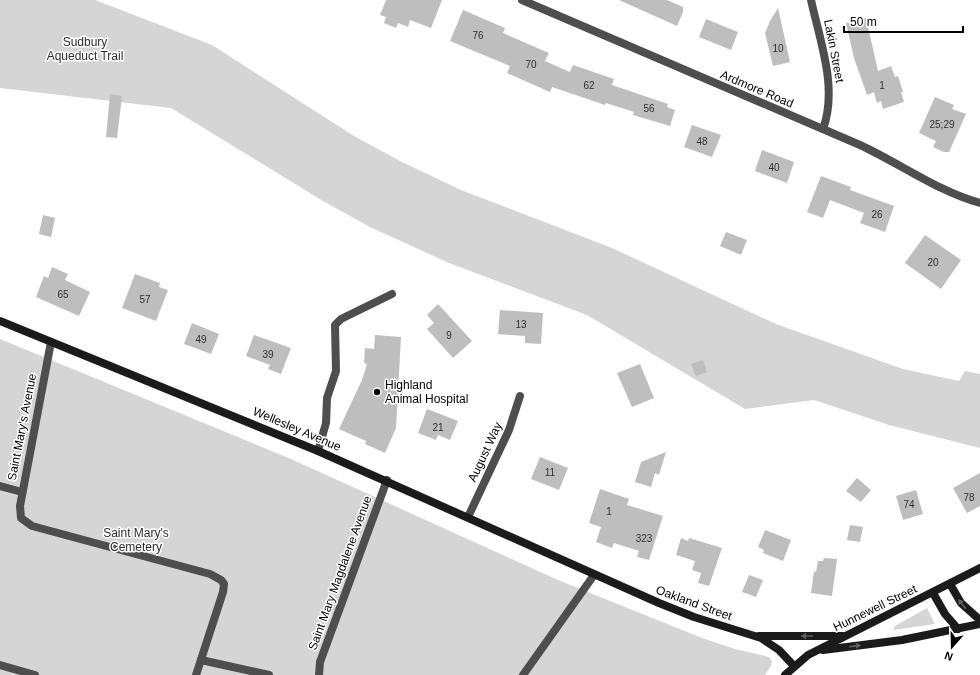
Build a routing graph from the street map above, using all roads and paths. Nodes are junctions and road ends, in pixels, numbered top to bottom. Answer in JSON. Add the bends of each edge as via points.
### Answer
{"nodes":[{"id":1,"x":522,"y":0,"type":"edge"},
{"id":2,"x":811,"y":0,"type":"edge"},
{"id":3,"x":823,"y":130,"type":"junction"},
{"id":4,"x":980,"y":203,"type":"edge"},
{"id":5,"x":392,"y":294,"type":"dead end"},
{"id":6,"x":0,"y":321,"type":"edge"},
{"id":7,"x":51,"y":342,"type":"junction"},
{"id":8,"x":520,"y":396,"type":"dead end"},
{"id":9,"x":318,"y":451,"type":"junction"},
{"id":10,"x":387,"y":480,"type":"junction"},
{"id":11,"x":0,"y":486,"type":"edge"},
{"id":12,"x":22,"y":492,"type":"junction"},
{"id":13,"x":468,"y":517,"type":"junction"},
{"id":14,"x":980,"y":568,"type":"edge"},
{"id":15,"x":581,"y":569,"type":"joint"},
{"id":16,"x":594,"y":575,"type":"junction"},
{"id":17,"x":950,"y":584,"type":"junction"},
{"id":18,"x":933,"y":593,"type":"junction"},
{"id":19,"x":980,"y":620,"type":"edge"},
{"id":20,"x":980,"y":624,"type":"edge"},
{"id":21,"x":958,"y":629,"type":"junction"},
{"id":22,"x":756,"y":636,"type":"junction"},
{"id":23,"x":846,"y":636,"type":"junction"},
{"id":24,"x":816,"y":651,"type":"junction"},
{"id":25,"x":201,"y":660,"type":"junction"},
{"id":26,"x":0,"y":664,"type":"edge"},
{"id":27,"x":794,"y":666,"type":"junction"},
{"id":28,"x":35,"y":675,"type":"edge"},
{"id":29,"x":196,"y":675,"type":"edge"},
{"id":30,"x":269,"y":675,"type":"edge"},
{"id":31,"x":319,"y":675,"type":"edge"},
{"id":32,"x":522,"y":675,"type":"edge"},
{"id":33,"x":785,"y":675,"type":"edge"}],
"edges":[{"from":1,"to":3,"type":"street","name":"Ardmore Road"},
{"from":2,"to":3,"type":"street","name":"Lakin Street","via":[[829,82],[829,107]]},
{"from":3,"to":4,"type":"street","name":"Ardmore Road","via":[[894,161],[951,193]]},
{"from":5,"to":9,"type":"street","via":[[341,319],[335,325],[336,371]]},
{"from":6,"to":7,"type":"street","name":"Wellesley Avenue"},
{"from":7,"to":9,"type":"street","name":"Wellesley Avenue"},
{"from":7,"to":12,"type":"street","name":"Saint Mary's Avenue"},
{"from":8,"to":13,"type":"street","name":"August Way","via":[[509,430]]},
{"from":9,"to":10,"type":"street","name":"Wellesley Avenue"},
{"from":10,"to":13,"type":"street","name":"Wellesley Avenue"},
{"from":10,"to":31,"type":"street","name":"Saint Mary Magdalene Avenue","via":[[320,662]]},
{"from":11,"to":12,"type":"street"},
{"from":12,"to":25,"type":"street","name":"Saint Mary's Avenue","via":[[20,515],[24,522],[32,526],[210,574],[221,580],[224,592]]},
{"from":13,"to":15,"type":"street","name":"Wellesley Avenue"},
{"from":14,"to":17,"type":"street","name":"Hunnewell Street"},
{"from":15,"to":16,"type":"street","name":"Oakland Street"},
{"from":16,"to":22,"type":"street","name":"Oakland Street","via":[[688,615]]},
{"from":16,"to":32,"type":"street"},
{"from":17,"to":18,"type":"street","name":"Hunnewell Street"},
{"from":19,"to":17,"type":"street","one_way":true,"via":[[961,604]]},
{"from":18,"to":21,"type":"street","via":[[945,614]]},
{"from":18,"to":23,"type":"street","name":"Hunnewell Street"},
{"from":20,"to":21,"type":"street"},
{"from":24,"to":21,"type":"street","one_way":true,"via":[[890,642]]},
{"from":23,"to":22,"type":"street","one_way":true},
{"from":22,"to":27,"type":"street","name":"Oakland Street","via":[[775,647]]},
{"from":23,"to":24,"type":"street","name":"Hunnewell Street"},
{"from":24,"to":27,"type":"street","name":"Hunnewell Street"},
{"from":25,"to":29,"type":"street","name":"Saint Mary's Avenue"},
{"from":25,"to":30,"type":"street"},
{"from":26,"to":28,"type":"street"},
{"from":27,"to":33,"type":"street","name":"Hunnewell Street"}]}
